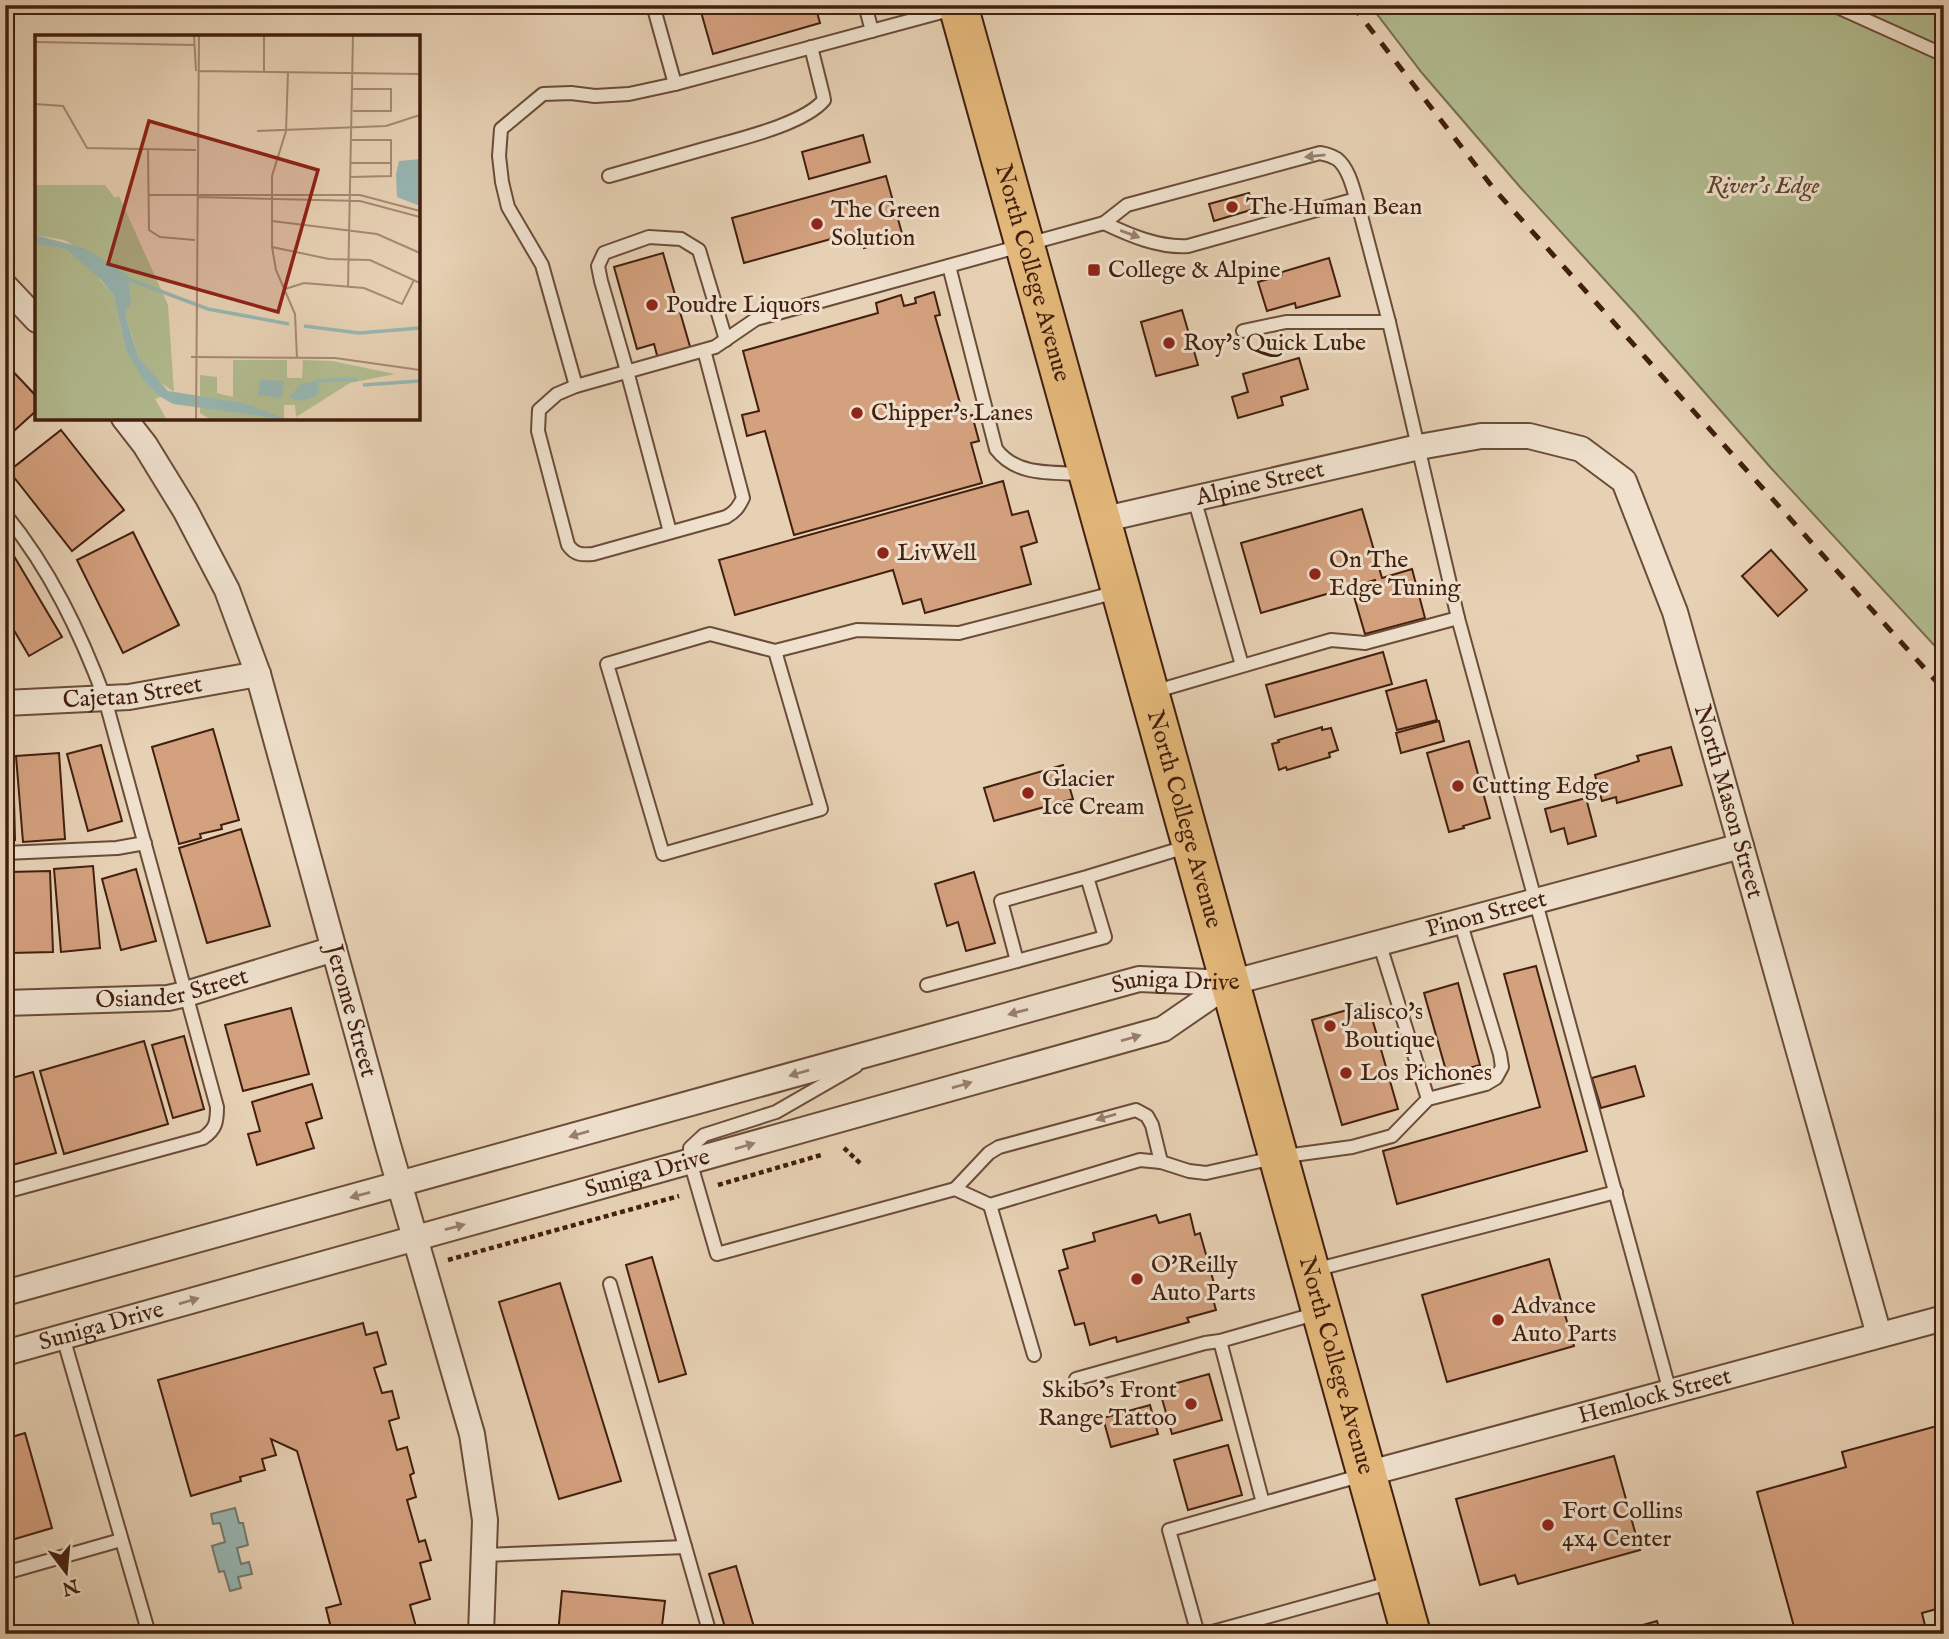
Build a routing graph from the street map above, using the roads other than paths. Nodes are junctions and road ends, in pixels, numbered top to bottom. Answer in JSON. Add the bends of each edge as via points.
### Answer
{"nodes":[{"id":1,"x":653,"y":5,"type":"edge"},
{"id":2,"x":865,"y":5,"type":"edge"},
{"id":3,"x":1833,"y":5,"type":"edge"},
{"id":4,"x":959,"y":6,"type":"edge"},
{"id":5,"x":872,"y":31,"type":"junction"},
{"id":6,"x":811,"y":47,"type":"junction"},
{"id":7,"x":1944,"y":55,"type":"edge"},
{"id":8,"x":675,"y":84,"type":"junction"},
{"id":9,"x":610,"y":176,"type":"dead end"},
{"id":10,"x":1356,"y":199,"type":"junction"},
{"id":11,"x":1104,"y":223,"type":"junction"},
{"id":12,"x":1025,"y":245,"type":"junction"},
{"id":13,"x":949,"y":266,"type":"junction"},
{"id":14,"x":5,"y":286,"type":"edge"},
{"id":15,"x":35,"y":318,"type":"edge"},
{"id":16,"x":1389,"y":322,"type":"junction"},
{"id":17,"x":1243,"y":331,"type":"dead end"},
{"id":18,"x":726,"y":340,"type":"junction"},
{"id":19,"x":704,"y":350,"type":"junction"},
{"id":20,"x":627,"y":371,"type":"junction"},
{"id":21,"x":576,"y":386,"type":"junction"},
{"id":22,"x":126,"y":420,"type":"edge"},
{"id":23,"x":1419,"y":447,"type":"junction"},
{"id":24,"x":1088,"y":474,"type":"junction"},
{"id":25,"x":1194,"y":498,"type":"junction"},
{"id":26,"x":5,"y":514,"type":"edge"},
{"id":27,"x":1101,"y":520,"type":"junction"},
{"id":28,"x":670,"y":532,"type":"junction"},
{"id":29,"x":1121,"y":592,"type":"junction"},
{"id":30,"x":1458,"y":618,"type":"junction"},
{"id":31,"x":775,"y":651,"type":"junction"},
{"id":32,"x":1242,"y":665,"type":"junction"},
{"id":33,"x":258,"y":674,"type":"junction"},
{"id":34,"x":1149,"y":693,"type":"junction"},
{"id":35,"x":105,"y":699,"type":"junction"},
{"id":36,"x":5,"y":703,"type":"edge"},
{"id":37,"x":145,"y":843,"type":"junction"},
{"id":38,"x":1193,"y":845,"type":"junction"},
{"id":39,"x":1741,"y":846,"type":"junction"},
{"id":40,"x":5,"y":853,"type":"edge"},
{"id":41,"x":1087,"y":877,"type":"junction"},
{"id":42,"x":1536,"y":900,"type":"junction"},
{"id":43,"x":1460,"y":921,"type":"junction"},
{"id":44,"x":1380,"y":942,"type":"junction"},
{"id":45,"x":334,"y":949,"type":"junction"},
{"id":46,"x":1017,"y":961,"type":"junction"},
{"id":47,"x":1230,"y":983,"type":"junction"},
{"id":48,"x":927,"y":985,"type":"dead end"},
{"id":49,"x":187,"y":994,"type":"junction"},
{"id":50,"x":5,"y":1003,"type":"edge"},
{"id":51,"x":887,"y":1048,"type":"junction"},
{"id":52,"x":1428,"y":1099,"type":"junction"},
{"id":53,"x":1278,"y":1157,"type":"junction"},
{"id":54,"x":690,"y":1161,"type":"junction"},
{"id":55,"x":1161,"y":1162,"type":"junction"},
{"id":56,"x":400,"y":1184,"type":"junction"},
{"id":57,"x":956,"y":1189,"type":"junction"},
{"id":58,"x":5,"y":1192,"type":"edge"},
{"id":59,"x":1616,"y":1192,"type":"junction"},
{"id":60,"x":990,"y":1205,"type":"junction"},
{"id":61,"x":416,"y":1238,"type":"junction"},
{"id":62,"x":1310,"y":1271,"type":"junction"},
{"id":63,"x":610,"y":1284,"type":"dead end"},
{"id":64,"x":5,"y":1293,"type":"edge"},
{"id":65,"x":1321,"y":1312,"type":"junction"},
{"id":66,"x":1944,"y":1318,"type":"edge"},
{"id":67,"x":1879,"y":1335,"type":"junction"},
{"id":68,"x":63,"y":1337,"type":"junction"},
{"id":69,"x":1220,"y":1341,"type":"junction"},
{"id":70,"x":5,"y":1353,"type":"edge"},
{"id":71,"x":1034,"y":1355,"type":"dead end"},
{"id":72,"x":1076,"y":1379,"type":"dead end"},
{"id":73,"x":1670,"y":1392,"type":"junction"},
{"id":74,"x":1366,"y":1474,"type":"junction"},
{"id":75,"x":1263,"y":1503,"type":"junction"},
{"id":76,"x":121,"y":1540,"type":"junction"},
{"id":77,"x":685,"y":1547,"type":"junction"},
{"id":78,"x":484,"y":1555,"type":"junction"},
{"id":79,"x":5,"y":1573,"type":"edge"},
{"id":80,"x":1396,"y":1581,"type":"junction"},
{"id":81,"x":149,"y":1634,"type":"edge"},
{"id":82,"x":481,"y":1634,"type":"edge"},
{"id":83,"x":710,"y":1634,"type":"edge"},
{"id":84,"x":1198,"y":1634,"type":"edge"},
{"id":85,"x":1205,"y":1634,"type":"edge"},
{"id":86,"x":1411,"y":1634,"type":"edge"}],
"edges":[{"from":1,"to":8,"type":"lane"},
{"from":2,"to":5,"type":"lane"},
{"from":3,"to":7,"type":"lane"},
{"from":4,"to":5,"type":"lane"},
{"from":4,"to":12,"type":"highway","name":"North College Avenue"},
{"from":5,"to":6,"type":"lane"},
{"from":6,"to":8,"type":"lane"},
{"from":6,"to":9,"type":"lane","via":[[824,100],[819,105],[753,135]]},
{"from":8,"to":21,"type":"lane","via":[[629,94],[543,94],[501,129],[499,156],[508,207],[542,265]]},
{"from":11,"to":10,"type":"lane","one_way":true,"via":[[1130,235],[1188,246]]},
{"from":10,"to":11,"type":"lane","one_way":true,"via":[[1340,162],[1320,153],[1127,205]]},
{"from":10,"to":16,"type":"lane"},
{"from":11,"to":12,"type":"lane"},
{"from":12,"to":13,"type":"lane"},
{"from":12,"to":24,"type":"highway","name":"North College Avenue"},
{"from":13,"to":18,"type":"lane","via":[[756,319]]},
{"from":13,"to":24,"type":"lane","via":[[996,449],[1018,467]]},
{"from":14,"to":15,"type":"street"},
{"from":16,"to":17,"type":"lane","via":[[1286,322]]},
{"from":16,"to":23,"type":"lane"},
{"from":18,"to":19,"type":"lane"},
{"from":18,"to":20,"type":"lane","via":[[699,250],[681,239],[649,237],[604,253],[598,266]]},
{"from":19,"to":20,"type":"lane"},
{"from":19,"to":28,"type":"lane","via":[[743,498],[726,517]]},
{"from":20,"to":21,"type":"lane"},
{"from":20,"to":28,"type":"lane"},
{"from":21,"to":28,"type":"lane","via":[[557,394],[539,410],[538,431],[568,545],[573,552],[593,554]]},
{"from":22,"to":33,"type":"street","name":"Jerome Street","via":[[185,510],[227,590]]},
{"from":23,"to":25,"type":"street","name":"Alpine Street"},
{"from":23,"to":30,"type":"lane"},
{"from":23,"to":39,"type":"street","name":"North Mason Street","via":[[1481,436],[1529,436],[1581,449],[1624,481],[1675,611]]},
{"from":24,"to":27,"type":"highway","name":"North College Avenue"},
{"from":25,"to":27,"type":"street","name":"Alpine Street"},
{"from":25,"to":32,"type":"lane"},
{"from":26,"to":35,"type":"lane","via":[[64,603]]},
{"from":27,"to":29,"type":"highway","name":"North College Avenue"},
{"from":29,"to":31,"type":"lane","via":[[959,633],[858,630]]},
{"from":29,"to":34,"type":"highway","name":"North College Avenue"},
{"from":30,"to":32,"type":"lane","via":[[1365,643],[1331,640]]},
{"from":30,"to":42,"type":"lane"},
{"from":31,"to":31,"type":"lane","via":[[710,634],[607,664],[663,853],[821,809]]},
{"from":32,"to":34,"type":"lane"},
{"from":33,"to":35,"type":"street","name":"Cajetan Street"},
{"from":33,"to":45,"type":"street","name":"Jerome Street"},
{"from":34,"to":38,"type":"highway","name":"North College Avenue"},
{"from":35,"to":36,"type":"street","name":"Cajetan Street"},
{"from":35,"to":37,"type":"lane"},
{"from":37,"to":40,"type":"lane"},
{"from":37,"to":49,"type":"lane"},
{"from":38,"to":41,"type":"lane"},
{"from":38,"to":47,"type":"highway","name":"North College Avenue"},
{"from":39,"to":42,"type":"street","name":"Pinon Street"},
{"from":39,"to":67,"type":"street","name":"North Mason Street"},
{"from":41,"to":46,"type":"lane","via":[[1001,901]]},
{"from":41,"to":46,"type":"lane","via":[[1105,937]]},
{"from":42,"to":43,"type":"street","name":"Pinon Street"},
{"from":42,"to":59,"type":"lane"},
{"from":43,"to":44,"type":"street","name":"Pinon Street"},
{"from":43,"to":52,"type":"lane","via":[[1502,1067],[1486,1084]]},
{"from":44,"to":47,"type":"street","name":"Pinon Street"},
{"from":44,"to":52,"type":"lane"},
{"from":45,"to":49,"type":"street","name":"Osiander Street"},
{"from":45,"to":56,"type":"street","name":"Jerome Street"},
{"from":46,"to":48,"type":"lane"},
{"from":47,"to":51,"type":"street","name":"Suniga Drive","one_way":true,"via":[[1139,979]]},
{"from":47,"to":53,"type":"highway","name":"North College Avenue"},
{"from":54,"to":47,"type":"street","name":"Suniga Drive","one_way":true,"via":[[1163,1028]]},
{"from":49,"to":50,"type":"street","name":"Osiander Street"},
{"from":49,"to":58,"type":"lane","via":[[217,1107],[211,1132],[203,1138]]},
{"from":51,"to":54,"type":"lane","via":[[776,1112],[704,1135],[690,1148]]},
{"from":51,"to":56,"type":"street","name":"Suniga Drive","one_way":true},
{"from":52,"to":53,"type":"lane","via":[[1392,1136],[1352,1147]]},
{"from":53,"to":55,"type":"lane","via":[[1206,1173]]},
{"from":53,"to":62,"type":"highway","name":"North College Avenue"},
{"from":54,"to":57,"type":"lane","via":[[717,1254]]},
{"from":61,"to":54,"type":"street","name":"Suniga Drive","one_way":true},
{"from":55,"to":57,"type":"lane","one_way":true,"via":[[1152,1125],[1136,1110],[999,1147]]},
{"from":55,"to":60,"type":"lane","via":[[1140,1160]]},
{"from":56,"to":61,"type":"street","name":"Jerome Street"},
{"from":56,"to":64,"type":"street","name":"Suniga Drive","one_way":true},
{"from":57,"to":60,"type":"lane"},
{"from":59,"to":62,"type":"lane"},
{"from":59,"to":73,"type":"lane"},
{"from":60,"to":71,"type":"lane"},
{"from":68,"to":61,"type":"street","name":"Suniga Drive","one_way":true},
{"from":61,"to":78,"type":"street","name":"Jerome Street","via":[[472,1434],[485,1520]]},
{"from":62,"to":65,"type":"highway","name":"North College Avenue"},
{"from":63,"to":77,"type":"lane"},
{"from":65,"to":69,"type":"lane"},
{"from":65,"to":74,"type":"highway","name":"North College Avenue"},
{"from":66,"to":67,"type":"street","name":"Hemlock Street"},
{"from":67,"to":73,"type":"street","name":"Hemlock Street"},
{"from":68,"to":70,"type":"street","name":"Suniga Drive"},
{"from":68,"to":76,"type":"lane"},
{"from":69,"to":72,"type":"lane"},
{"from":69,"to":75,"type":"lane"},
{"from":73,"to":74,"type":"street","name":"Hemlock Street"},
{"from":74,"to":75,"type":"lane"},
{"from":74,"to":80,"type":"highway","name":"North College Avenue"},
{"from":75,"to":84,"type":"lane","via":[[1169,1530]]},
{"from":76,"to":79,"type":"lane"},
{"from":76,"to":81,"type":"lane"},
{"from":77,"to":78,"type":"lane"},
{"from":77,"to":83,"type":"lane"},
{"from":78,"to":82,"type":"street","name":"Jerome Street"},
{"from":80,"to":85,"type":"lane"},
{"from":80,"to":86,"type":"highway","name":"North College Avenue"}]}
